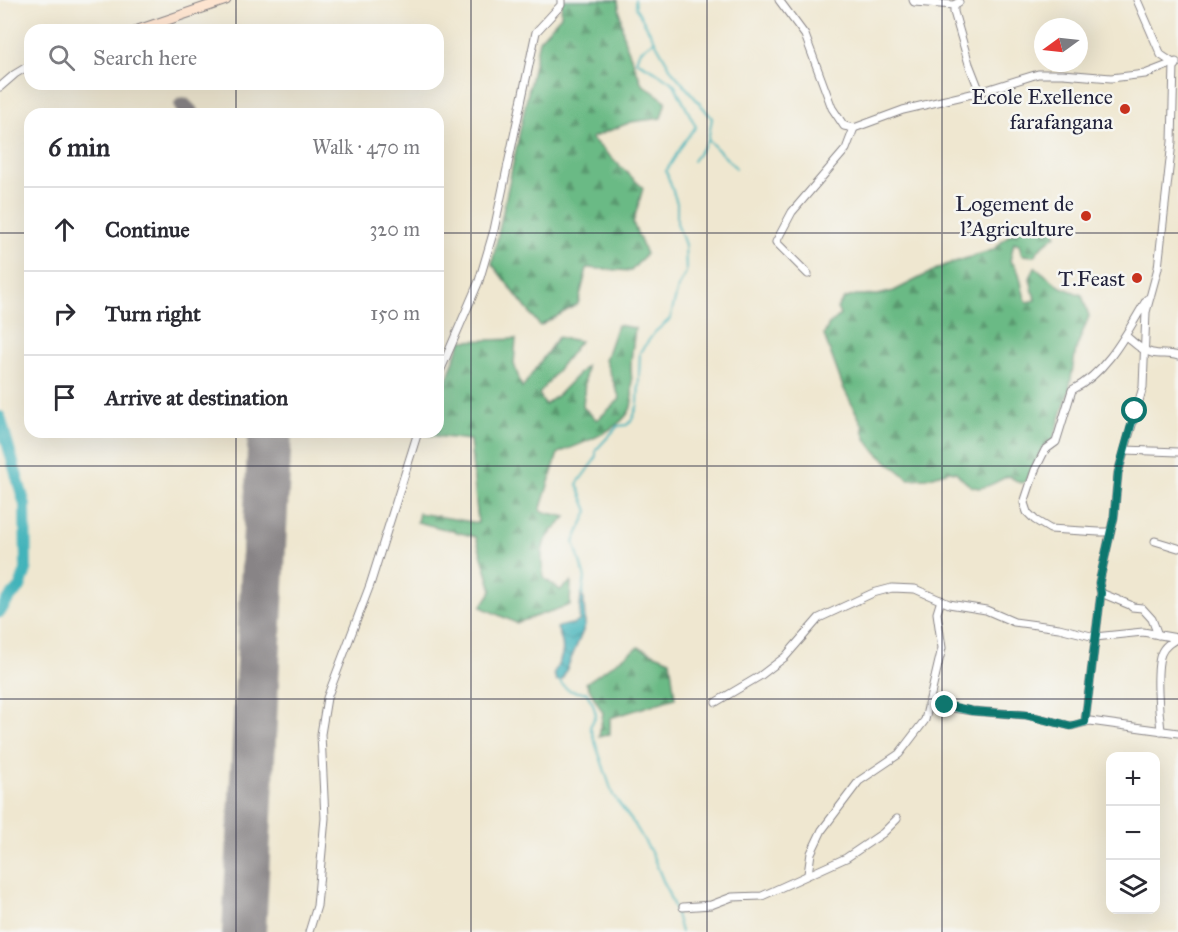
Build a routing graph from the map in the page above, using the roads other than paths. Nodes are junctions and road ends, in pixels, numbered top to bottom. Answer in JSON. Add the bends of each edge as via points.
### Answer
{"nodes":[{"id":1,"x":226,"y":0,"type":"edge"},
{"id":2,"x":561,"y":0,"type":"edge"},
{"id":3,"x":779,"y":0,"type":"edge"},
{"id":4,"x":913,"y":0,"type":"edge"},
{"id":5,"x":1137,"y":0,"type":"edge"},
{"id":6,"x":156,"y":24,"type":"edge"},
{"id":7,"x":1177,"y":64,"type":"edge"},
{"id":8,"x":24,"y":69,"type":"edge"},
{"id":9,"x":0,"y":87,"type":"edge"},
{"id":10,"x":980,"y":92,"type":"junction"},
{"id":11,"x":855,"y":128,"type":"junction"},
{"id":12,"x":808,"y":274,"type":"dead end"},
{"id":13,"x":1150,"y":294,"type":"junction"},
{"id":14,"x":1126,"y":336,"type":"junction"},
{"id":15,"x":1144,"y":350,"type":"junction"},
{"id":16,"x":1178,"y":356,"type":"edge"},
{"id":17,"x":444,"y":362,"type":"edge"},
{"id":18,"x":416,"y":438,"type":"edge"},
{"id":19,"x":1125,"y":450,"type":"junction"},
{"id":20,"x":1178,"y":452,"type":"edge"},
{"id":21,"x":1110,"y":531,"type":"junction"},
{"id":22,"x":1155,"y":541,"type":"dead end"},
{"id":23,"x":1178,"y":548,"type":"edge"},
{"id":24,"x":1101,"y":593,"type":"junction"},
{"id":25,"x":941,"y":600,"type":"junction"},
{"id":26,"x":1158,"y":635,"type":"junction"},
{"id":27,"x":1095,"y":638,"type":"junction"},
{"id":28,"x":1178,"y":638,"type":"edge"},
{"id":29,"x":716,"y":702,"type":"dead end"},
{"id":30,"x":927,"y":704,"type":"junction"},
{"id":31,"x":1085,"y":722,"type":"junction"},
{"id":32,"x":1161,"y":731,"type":"junction"},
{"id":33,"x":1178,"y":734,"type":"edge"},
{"id":34,"x":897,"y":819,"type":"dead end"},
{"id":35,"x":808,"y":874,"type":"junction"},
{"id":36,"x":683,"y":907,"type":"dead end"},
{"id":37,"x":309,"y":932,"type":"edge"}],
"edges":[{"from":1,"to":6,"type":"street"},
{"from":2,"to":17,"type":"street","via":[[536,32],[494,230],[478,281]]},
{"from":3,"to":11,"type":"street","via":[[805,35],[832,108],[844,126]]},
{"from":4,"to":10,"type":"street","via":[[957,4],[969,64]]},
{"from":5,"to":7,"type":"street","via":[[1161,55]]},
{"from":7,"to":10,"type":"street","via":[[1111,78],[1038,74]]},
{"from":7,"to":13,"type":"street","via":[[1158,268]]},
{"from":8,"to":9,"type":"street"},
{"from":10,"to":11,"type":"street","via":[[903,110]]},
{"from":11,"to":12,"type":"street","via":[[846,149],[792,212],[776,242]]},
{"from":13,"to":14,"type":"street"},
{"from":13,"to":15,"type":"street"},
{"from":14,"to":15,"type":"street"},
{"from":14,"to":21,"type":"street","via":[[1091,380],[1072,390],[1056,442],[1045,450],[1024,503],[1035,520],[1050,529]]},
{"from":15,"to":16,"type":"street"},
{"from":15,"to":19,"type":"street","via":[[1143,387]]},
{"from":18,"to":37,"type":"street","via":[[370,585],[327,698],[321,734],[325,818],[317,906]]},
{"from":19,"to":20,"type":"street"},
{"from":19,"to":21,"type":"street"},
{"from":21,"to":24,"type":"street","via":[[1099,583]]},
{"from":22,"to":23,"type":"street"},
{"from":24,"to":26,"type":"street","via":[[1142,608]]},
{"from":24,"to":27,"type":"street"},
{"from":25,"to":27,"type":"street","via":[[986,610],[1014,622]]},
{"from":25,"to":29,"type":"street","via":[[915,589],[892,588],[849,603],[819,618],[785,657]]},
{"from":25,"to":30,"type":"street","via":[[937,613],[942,648]]},
{"from":26,"to":27,"type":"street","via":[[1143,632]]},
{"from":26,"to":28,"type":"street"},
{"from":27,"to":31,"type":"street"},
{"from":28,"to":32,"type":"street","via":[[1161,654]]},
{"from":30,"to":31,"type":"street","via":[[1026,715],[1071,726]]},
{"from":30,"to":35,"type":"street","via":[[925,720],[899,754],[859,781],[822,830],[811,853]]},
{"from":31,"to":32,"type":"street"},
{"from":32,"to":33,"type":"street"},
{"from":34,"to":35,"type":"street","via":[[846,858]]},
{"from":35,"to":36,"type":"street","via":[[762,896],[732,897],[711,905]]}]}
